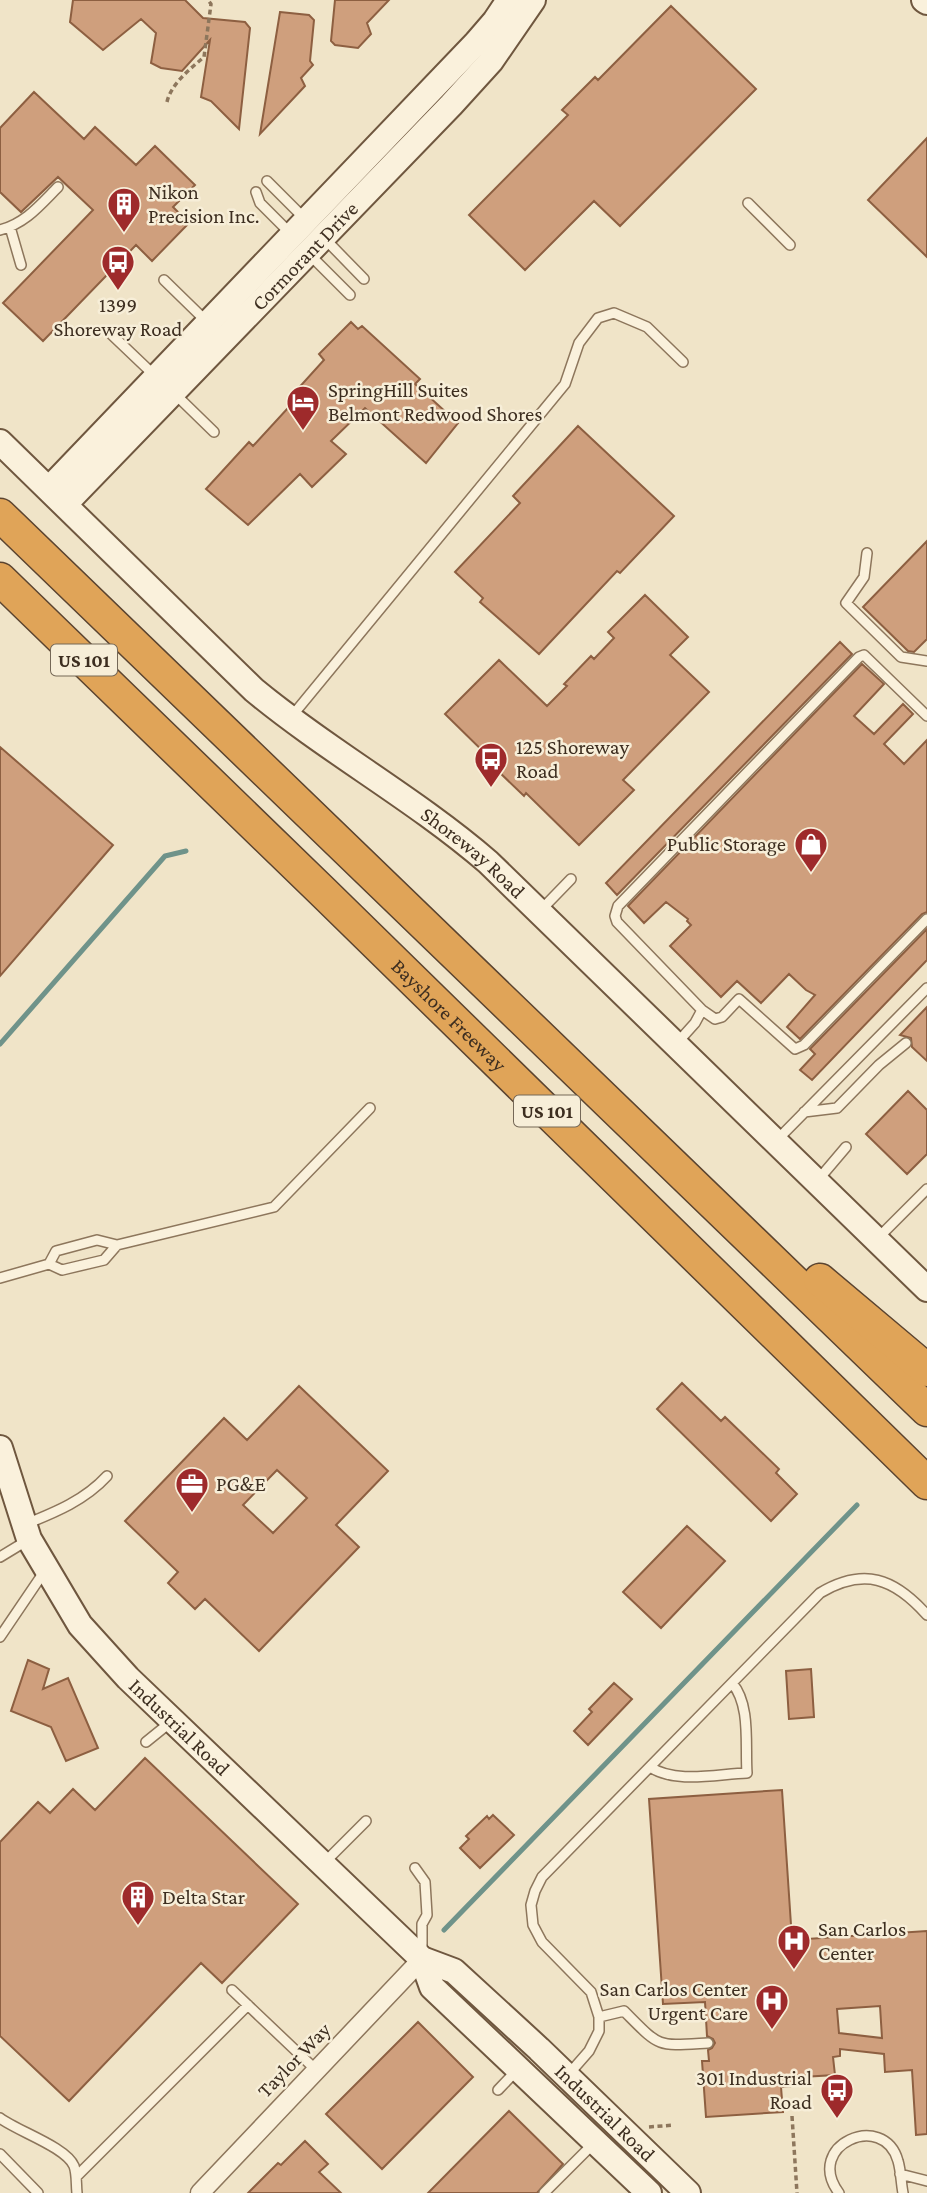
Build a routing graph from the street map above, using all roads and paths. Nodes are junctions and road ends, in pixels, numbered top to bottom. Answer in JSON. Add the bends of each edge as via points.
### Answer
{"nodes":[{"id":1,"x":208,"y":0,"type":"edge"},
{"id":2,"x":509,"y":0,"type":"edge"},
{"id":3,"x":533,"y":0,"type":"edge"},
{"id":4,"x":167,"y":102,"type":"dead end"},
{"id":5,"x":267,"y":181,"type":"dead end"},
{"id":6,"x":58,"y":187,"type":"dead end"},
{"id":7,"x":256,"y":192,"type":"dead end"},
{"id":8,"x":748,"y":203,"type":"dead end"},
{"id":9,"x":298,"y":227,"type":"junction"},
{"id":10,"x":5,"y":229,"type":"edge"},
{"id":11,"x":316,"y":245,"type":"junction"},
{"id":12,"x":790,"y":246,"type":"dead end"},
{"id":13,"x":21,"y":265,"type":"dead end"},
{"id":14,"x":364,"y":279,"type":"dead end"},
{"id":15,"x":164,"y":281,"type":"dead end"},
{"id":16,"x":350,"y":295,"type":"dead end"},
{"id":17,"x":207,"y":323,"type":"junction"},
{"id":18,"x":112,"y":335,"type":"dead end"},
{"id":19,"x":683,"y":362,"type":"dead end"},
{"id":20,"x":165,"y":384,"type":"junction"},
{"id":21,"x":214,"y":432,"type":"dead end"},
{"id":22,"x":0,"y":442,"type":"edge"},
{"id":23,"x":57,"y":496,"type":"junction"},
{"id":24,"x":0,"y":515,"type":"edge"},
{"id":25,"x":867,"y":553,"type":"dead end"},
{"id":26,"x":0,"y":579,"type":"edge"},
{"id":27,"x":0,"y":608,"type":"edge"},
{"id":28,"x":927,"y":661,"type":"edge"},
{"id":29,"x":927,"y":716,"type":"edge"},
{"id":30,"x":290,"y":719,"type":"junction"},
{"id":31,"x":168,"y":741,"type":"junction"},
{"id":32,"x":571,"y":879,"type":"dead end"},
{"id":33,"x":539,"y":912,"type":"junction"},
{"id":34,"x":927,"y":919,"type":"edge"},
{"id":35,"x":927,"y":988,"type":"edge"},
{"id":36,"x":702,"y":1010,"type":"junction"},
{"id":37,"x":906,"y":1043,"type":"dead end"},
{"id":38,"x":676,"y":1045,"type":"junction"},
{"id":39,"x":370,"y":1108,"type":"dead end"},
{"id":40,"x":804,"y":1112,"type":"junction"},
{"id":41,"x":633,"y":1126,"type":"junction"},
{"id":42,"x":776,"y":1142,"type":"junction"},
{"id":43,"x":846,"y":1147,"type":"dead end"},
{"id":44,"x":817,"y":1181,"type":"junction"},
{"id":45,"x":927,"y":1189,"type":"edge"},
{"id":46,"x":876,"y":1240,"type":"junction"},
{"id":47,"x":117,"y":1245,"type":"junction"},
{"id":48,"x":49,"y":1264,"type":"junction"},
{"id":49,"x":0,"y":1278,"type":"edge"},
{"id":50,"x":924,"y":1280,"type":"edge"},
{"id":51,"x":927,"y":1370,"type":"edge"},
{"id":52,"x":927,"y":1410,"type":"edge"},
{"id":53,"x":0,"y":1448,"type":"edge"},
{"id":54,"x":107,"y":1476,"type":"dead end"},
{"id":55,"x":927,"y":1483,"type":"edge"},
{"id":56,"x":27,"y":1532,"type":"junction"},
{"id":57,"x":0,"y":1556,"type":"edge"},
{"id":58,"x":46,"y":1570,"type":"junction"},
{"id":59,"x":927,"y":1615,"type":"edge"},
{"id":60,"x":0,"y":1637,"type":"edge"},
{"id":61,"x":732,"y":1683,"type":"junction"},
{"id":62,"x":172,"y":1720,"type":"junction"},
{"id":63,"x":146,"y":1742,"type":"dead end"},
{"id":64,"x":650,"y":1767,"type":"junction"},
{"id":65,"x":366,"y":1821,"type":"dead end"},
{"id":66,"x":323,"y":1864,"type":"junction"},
{"id":67,"x":415,"y":1868,"type":"dead end"},
{"id":68,"x":422,"y":1959,"type":"junction"},
{"id":69,"x":232,"y":1990,"type":"dead end"},
{"id":70,"x":248,"y":2005,"type":"junction"},
{"id":71,"x":599,"y":2017,"type":"junction"},
{"id":72,"x":708,"y":2043,"type":"dead end"},
{"id":73,"x":520,"y":2068,"type":"junction"},
{"id":74,"x":315,"y":2069,"type":"junction"},
{"id":75,"x":567,"y":2076,"type":"junction"},
{"id":76,"x":498,"y":2090,"type":"dead end"},
{"id":77,"x":792,"y":2116,"type":"dead end"},
{"id":78,"x":0,"y":2118,"type":"edge"},
{"id":79,"x":674,"y":2125,"type":"dead end"},
{"id":80,"x":639,"y":2127,"type":"dead end"},
{"id":81,"x":595,"y":2141,"type":"junction"},
{"id":82,"x":0,"y":2154,"type":"edge"},
{"id":83,"x":900,"y":2174,"type":"junction"},
{"id":84,"x":76,"y":2177,"type":"junction"},
{"id":85,"x":927,"y":2181,"type":"edge"},
{"id":86,"x":38,"y":2193,"type":"edge"},
{"id":87,"x":77,"y":2193,"type":"edge"},
{"id":88,"x":200,"y":2193,"type":"edge"},
{"id":89,"x":544,"y":2193,"type":"edge"},
{"id":90,"x":649,"y":2193,"type":"edge"},
{"id":91,"x":688,"y":2193,"type":"edge"},
{"id":92,"x":797,"y":2193,"type":"edge"},
{"id":93,"x":839,"y":2193,"type":"edge"},
{"id":94,"x":903,"y":2193,"type":"edge"}],
"edges":[{"from":1,"to":4,"type":"path","via":[[204,57],[186,73]]},
{"from":2,"to":9,"type":"street","name":"Cormorant Drive","via":[[476,43]]},
{"from":3,"to":11,"type":"street","name":"Cormorant Drive","via":[[491,61]]},
{"from":5,"to":9,"type":"lane"},
{"from":6,"to":10,"type":"lane","via":[[29,217]]},
{"from":7,"to":9,"type":"lane","via":[[260,203]]},
{"from":8,"to":12,"type":"lane"},
{"from":9,"to":11,"type":"lane"},
{"from":9,"to":11,"type":"lane"},
{"from":9,"to":17,"type":"street","name":"Cormorant Drive"},
{"from":10,"to":13,"type":"lane"},
{"from":11,"to":14,"type":"lane"},
{"from":11,"to":16,"type":"lane"},
{"from":11,"to":20,"type":"street","name":"Cormorant Drive"},
{"from":15,"to":17,"type":"lane"},
{"from":17,"to":20,"type":"street","name":"Cormorant Drive"},
{"from":18,"to":20,"type":"lane"},
{"from":19,"to":30,"type":"lane","via":[[647,327],[614,313],[598,318],[579,343],[565,384]]},
{"from":20,"to":21,"type":"lane"},
{"from":20,"to":23,"type":"street","name":"Cormorant Drive"},
{"from":22,"to":23,"type":"street","name":"Shoreway Road"},
{"from":23,"to":30,"type":"street","name":"Shoreway Road","via":[[254,690]]},
{"from":24,"to":41,"type":"highway","number":"US 101"},
{"from":25,"to":28,"type":"lane","via":[[864,577],[846,603],[901,657]]},
{"from":26,"to":31,"type":"highway","name":"Bayshore Freeway","number":"US 101"},
{"from":27,"to":31,"type":"highway"},
{"from":29,"to":36,"type":"lane","via":[[864,655],[859,657],[618,906],[617,922]]},
{"from":30,"to":33,"type":"street","name":"Shoreway Road","via":[[460,838]]},
{"from":31,"to":55,"type":"highway","name":"Bayshore Freeway","number":"US 101"},
{"from":32,"to":33,"type":"lane"},
{"from":33,"to":38,"type":"street","name":"Shoreway Road"},
{"from":34,"to":36,"type":"lane","via":[[795,1049],[739,999],[715,1020]]},
{"from":35,"to":40,"type":"lane"},
{"from":36,"to":38,"type":"lane"},
{"from":37,"to":40,"type":"lane","via":[[837,1108]]},
{"from":38,"to":42,"type":"street","name":"Shoreway Road"},
{"from":39,"to":47,"type":"lane","via":[[274,1207]]},
{"from":40,"to":42,"type":"lane"},
{"from":41,"to":51,"type":"highway"},
{"from":41,"to":52,"type":"highway","number":"US 101"},
{"from":42,"to":44,"type":"street","name":"Shoreway Road"},
{"from":43,"to":44,"type":"lane"},
{"from":44,"to":46,"type":"street","name":"Shoreway Road"},
{"from":45,"to":46,"type":"lane"},
{"from":46,"to":50,"type":"street","name":"Shoreway Road"},
{"from":47,"to":48,"type":"lane","via":[[104,1260],[62,1270]]},
{"from":47,"to":48,"type":"lane","via":[[97,1240],[56,1251]]},
{"from":48,"to":49,"type":"lane"},
{"from":53,"to":56,"type":"street","name":"Industrial Road"},
{"from":54,"to":56,"type":"lane"},
{"from":56,"to":57,"type":"lane"},
{"from":56,"to":58,"type":"street","name":"Industrial Road"},
{"from":58,"to":60,"type":"lane"},
{"from":58,"to":62,"type":"street","name":"Industrial Road","via":[[80,1625]]},
{"from":59,"to":61,"type":"lane","via":[[891,1584],[864,1577],[837,1583],[820,1593]]},
{"from":61,"to":64,"type":"lane"},
{"from":61,"to":64,"type":"lane","via":[[743,1706],[747,1773],[681,1776]]},
{"from":62,"to":63,"type":"lane"},
{"from":62,"to":66,"type":"street","name":"Industrial Road"},
{"from":64,"to":71,"type":"lane","via":[[542,1877],[531,1905],[533,1925],[542,1942],[592,1992]]},
{"from":65,"to":66,"type":"lane"},
{"from":66,"to":68,"type":"street","name":"Industrial Road"},
{"from":67,"to":68,"type":"lane","via":[[425,1881]]},
{"from":68,"to":73,"type":"street","name":"Industrial Road","via":[[432,1987]]},
{"from":68,"to":74,"type":"street","name":"Taylor Way"},
{"from":68,"to":75,"type":"street","name":"Industrial Road","via":[[454,1971]]},
{"from":69,"to":70,"type":"lane"},
{"from":70,"to":74,"type":"lane"},
{"from":70,"to":84,"type":"lane"},
{"from":71,"to":72,"type":"lane","via":[[624,2011],[655,2042],[666,2046]]},
{"from":71,"to":75,"type":"lane","via":[[599,2031],[589,2051]]},
{"from":73,"to":76,"type":"lane"},
{"from":73,"to":81,"type":"street","name":"Industrial Road"},
{"from":74,"to":88,"type":"street","name":"Taylor Way"},
{"from":75,"to":91,"type":"street","name":"Industrial Road"},
{"from":77,"to":92,"type":"path"},
{"from":78,"to":84,"type":"lane","via":[[72,2161]]},
{"from":79,"to":80,"type":"path"},
{"from":81,"to":89,"type":"lane"},
{"from":81,"to":90,"type":"street","name":"Industrial Road"},
{"from":82,"to":86,"type":"lane"},
{"from":83,"to":85,"type":"lane"},
{"from":83,"to":93,"type":"lane","via":[[892,2148],[869,2135],[855,2136],[834,2153],[830,2166]]},
{"from":83,"to":94,"type":"lane"},
{"from":84,"to":87,"type":"lane"}]}
